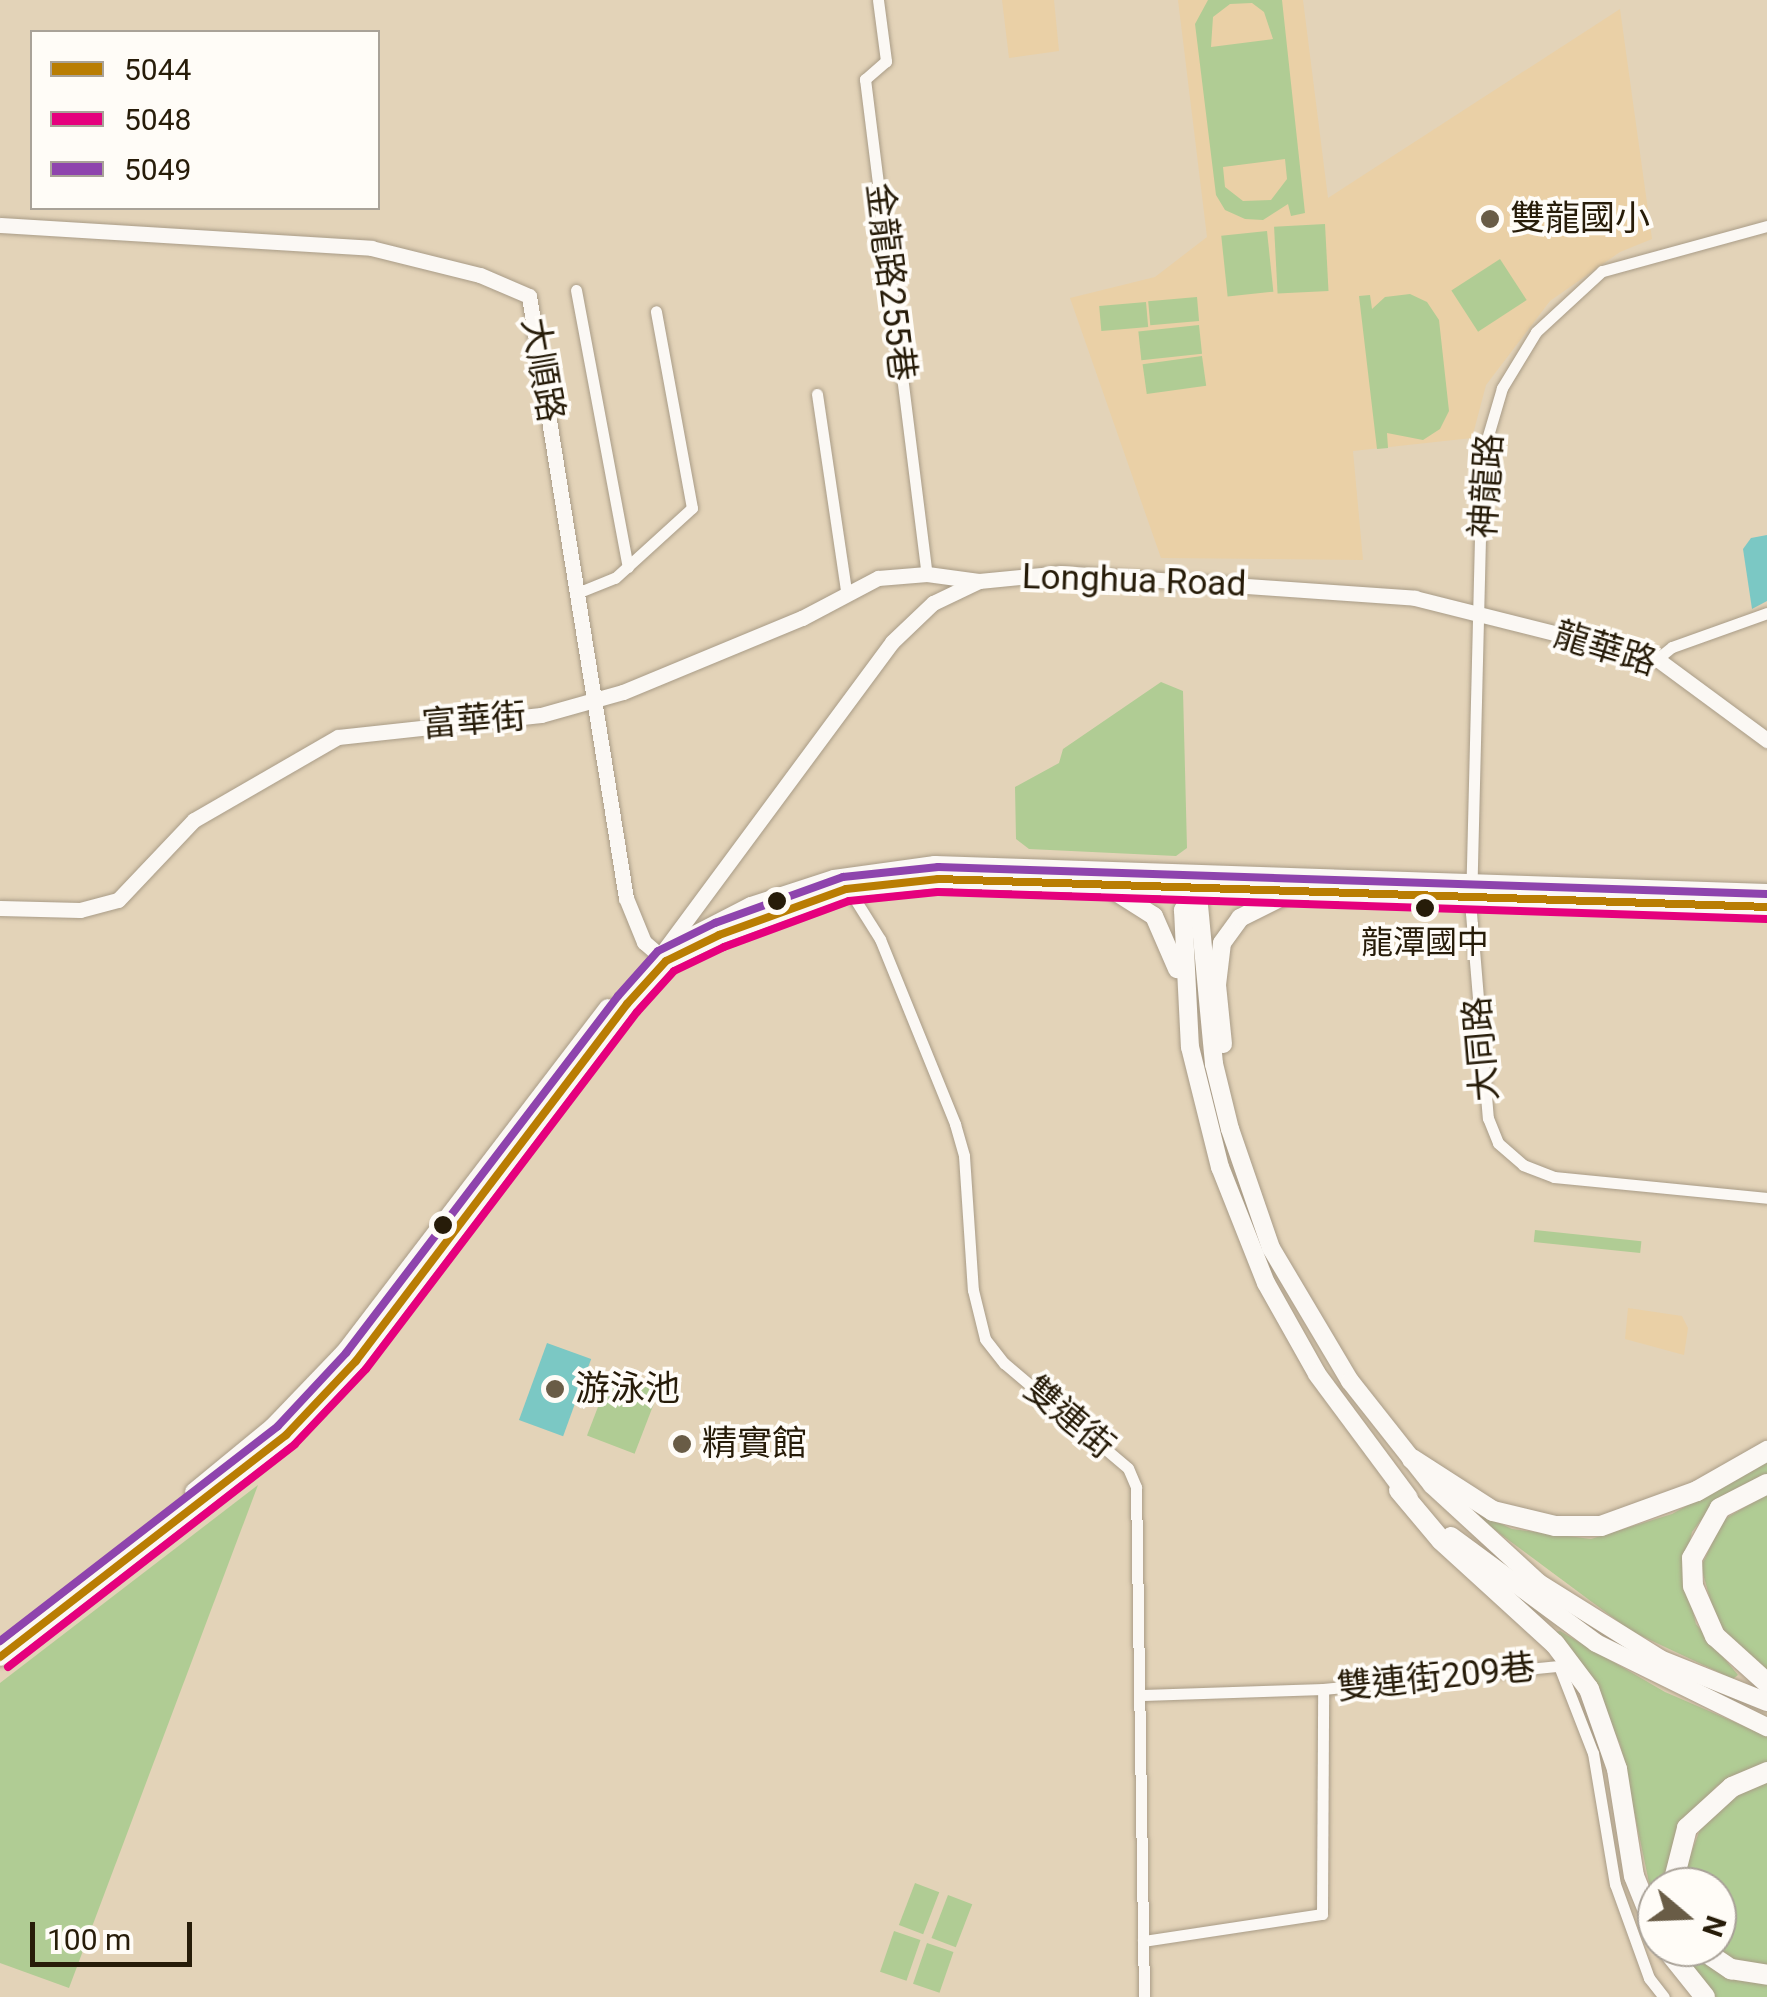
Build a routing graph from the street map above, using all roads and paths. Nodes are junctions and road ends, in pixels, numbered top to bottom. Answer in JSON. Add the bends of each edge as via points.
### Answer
{"nodes":[{"id":1,"x":878,"y":0,"type":"edge"},
{"id":2,"x":0,"y":225,"type":"edge"},
{"id":3,"x":1767,"y":226,"type":"edge"},
{"id":4,"x":576,"y":290,"type":"dead end"},
{"id":5,"x":656,"y":312,"type":"dead end"},
{"id":6,"x":817,"y":394,"type":"dead end"},
{"id":7,"x":628,"y":567,"type":"junction"},
{"id":8,"x":928,"y":574,"type":"junction"},
{"id":9,"x":979,"y":580,"type":"junction"},
{"id":10,"x":582,"y":590,"type":"junction"},
{"id":11,"x":846,"y":591,"type":"junction"},
{"id":12,"x":1482,"y":613,"type":"junction"},
{"id":13,"x":1767,"y":613,"type":"edge"},
{"id":14,"x":1657,"y":659,"type":"junction"},
{"id":15,"x":595,"y":698,"type":"junction"},
{"id":16,"x":1767,"y":740,"type":"edge"},
{"id":17,"x":846,"y":882,"type":"junction"},
{"id":18,"x":1088,"y":882,"type":"junction"},
{"id":19,"x":1197,"y":884,"type":"junction"},
{"id":20,"x":1319,"y":890,"type":"junction"},
{"id":21,"x":1471,"y":890,"type":"junction"},
{"id":22,"x":1767,"y":893,"type":"edge"},
{"id":23,"x":0,"y":908,"type":"edge"},
{"id":24,"x":1767,"y":908,"type":"edge"},
{"id":25,"x":664,"y":957,"type":"junction"},
{"id":26,"x":1190,"y":1047,"type":"junction"},
{"id":27,"x":1230,"y":1129,"type":"junction"},
{"id":28,"x":1767,"y":1198,"type":"edge"},
{"id":29,"x":1767,"y":1451,"type":"edge"},
{"id":30,"x":1412,"y":1459,"type":"junction"},
{"id":31,"x":1767,"y":1484,"type":"edge"},
{"id":32,"x":1400,"y":1490,"type":"junction"},
{"id":33,"x":0,"y":1642,"type":"edge"},
{"id":34,"x":0,"y":1658,"type":"edge"},
{"id":35,"x":1767,"y":1683,"type":"edge"},
{"id":36,"x":1323,"y":1689,"type":"junction"},
{"id":37,"x":1144,"y":1696,"type":"junction"},
{"id":38,"x":1767,"y":1702,"type":"edge"},
{"id":39,"x":1767,"y":1727,"type":"edge"},
{"id":40,"x":1767,"y":1772,"type":"edge"},
{"id":41,"x":1676,"y":1867,"type":"edge"},
{"id":42,"x":1637,"y":1888,"type":"edge"},
{"id":43,"x":1143,"y":1941,"type":"junction"},
{"id":44,"x":1681,"y":1967,"type":"edge"},
{"id":45,"x":1728,"y":1967,"type":"edge"},
{"id":46,"x":1767,"y":1976,"type":"edge"},
{"id":47,"x":1144,"y":1997,"type":"edge"},
{"id":48,"x":1664,"y":1997,"type":"edge"},
{"id":49,"x":1706,"y":1997,"type":"edge"}],
"edges":[{"from":1,"to":8,"type":"street","name":"金龍路255巷","via":[[886,61],[865,80]]},
{"from":2,"to":10,"type":"street","name":"大順路","via":[[371,248],[480,275],[529,296]]},
{"from":3,"to":12,"type":"street","name":"神龍路","via":[[1602,271],[1536,332],[1502,388],[1482,456]]},
{"from":4,"to":7,"type":"street"},
{"from":5,"to":7,"type":"street","via":[[692,508]]},
{"from":6,"to":11,"type":"street"},
{"from":7,"to":10,"type":"street"},
{"from":8,"to":9,"type":"street","name":"富華街"},
{"from":8,"to":11,"type":"street","name":"富華街","via":[[878,578]]},
{"from":9,"to":12,"type":"street","name":"Longhua Road","via":[[1060,573],[1318,587]]},
{"from":9,"to":25,"type":"street","name":"Longhua Road","via":[[933,603],[892,642]]},
{"from":10,"to":15,"type":"street","name":"大順路"},
{"from":11,"to":15,"type":"street","name":"富華街","via":[[802,618]]},
{"from":12,"to":14,"type":"street","name":"龍華路"},
{"from":12,"to":21,"type":"street","name":"大同路"},
{"from":13,"to":14,"type":"street","via":[[1672,647]]},
{"from":14,"to":16,"type":"street","name":"龍華路"},
{"from":15,"to":23,"type":"street","name":"富華街","via":[[504,723],[366,731],[325,742],[194,820],[118,900],[80,910]]},
{"from":15,"to":25,"type":"street","name":"大順路","via":[[626,898],[644,942]]},
{"from":17,"to":18,"type":"main road"},
{"from":17,"to":21,"type":"main road","via":[[935,865]]},
{"from":17,"to":25,"type":"main road"},
{"from":17,"to":37,"type":"street","name":"雙連街","via":[[880,939],[955,1124],[964,1156],[973,1290],[985,1339],[1004,1363],[1128,1468],[1136,1488]]},
{"from":18,"to":19,"type":"main road"},
{"from":18,"to":26,"type":"main road","via":[[1118,890],[1163,928]]},
{"from":19,"to":20,"type":"main road"},
{"from":19,"to":26,"type":"main road","via":[[1183,910]]},
{"from":19,"to":27,"type":"main road","via":[[1214,1064]]},
{"from":20,"to":21,"type":"main road"},
{"from":20,"to":27,"type":"main road","via":[[1260,904],[1222,943],[1217,986]]},
{"from":21,"to":22,"type":"main road"},
{"from":21,"to":24,"type":"main road"},
{"from":21,"to":28,"type":"street","name":"大同路","via":[[1488,1118],[1498,1143],[1523,1166],[1554,1176]]},
{"from":25,"to":33,"type":"main road","via":[[617,997],[345,1352],[296,1404]]},
{"from":25,"to":34,"type":"main road","via":[[356,1361],[286,1435]]},
{"from":26,"to":32,"type":"main road","via":[[1220,1167],[1266,1283],[1317,1374]]},
{"from":27,"to":30,"type":"main road","via":[[1271,1248],[1302,1307]]},
{"from":29,"to":30,"type":"highway","via":[[1697,1492],[1601,1526],[1556,1526],[1493,1511]]},
{"from":30,"to":38,"type":"main road","via":[[1493,1546],[1582,1612],[1697,1677]]},
{"from":31,"to":35,"type":"highway","via":[[1720,1508],[1692,1558],[1693,1586],[1715,1636]]},
{"from":32,"to":39,"type":"main road","via":[[1478,1560],[1565,1623],[1643,1670]]},
{"from":32,"to":42,"type":"highway","via":[[1441,1540],[1555,1644],[1589,1689],[1617,1769]]},
{"from":36,"to":37,"type":"street","name":"雙連街209巷"},
{"from":36,"to":43,"type":"street","via":[[1322,1914]]},
{"from":36,"to":48,"type":"street","name":"雙連街209巷","via":[[1558,1666],[1593,1752],[1616,1884],[1649,1978]]},
{"from":37,"to":43,"type":"street","name":"雙連街"},
{"from":40,"to":41,"type":"highway","via":[[1732,1787],[1696,1817],[1680,1843]]},
{"from":43,"to":47,"type":"street","name":"雙連街"},
{"from":44,"to":49,"type":"highway"},
{"from":45,"to":46,"type":"highway"}]}
